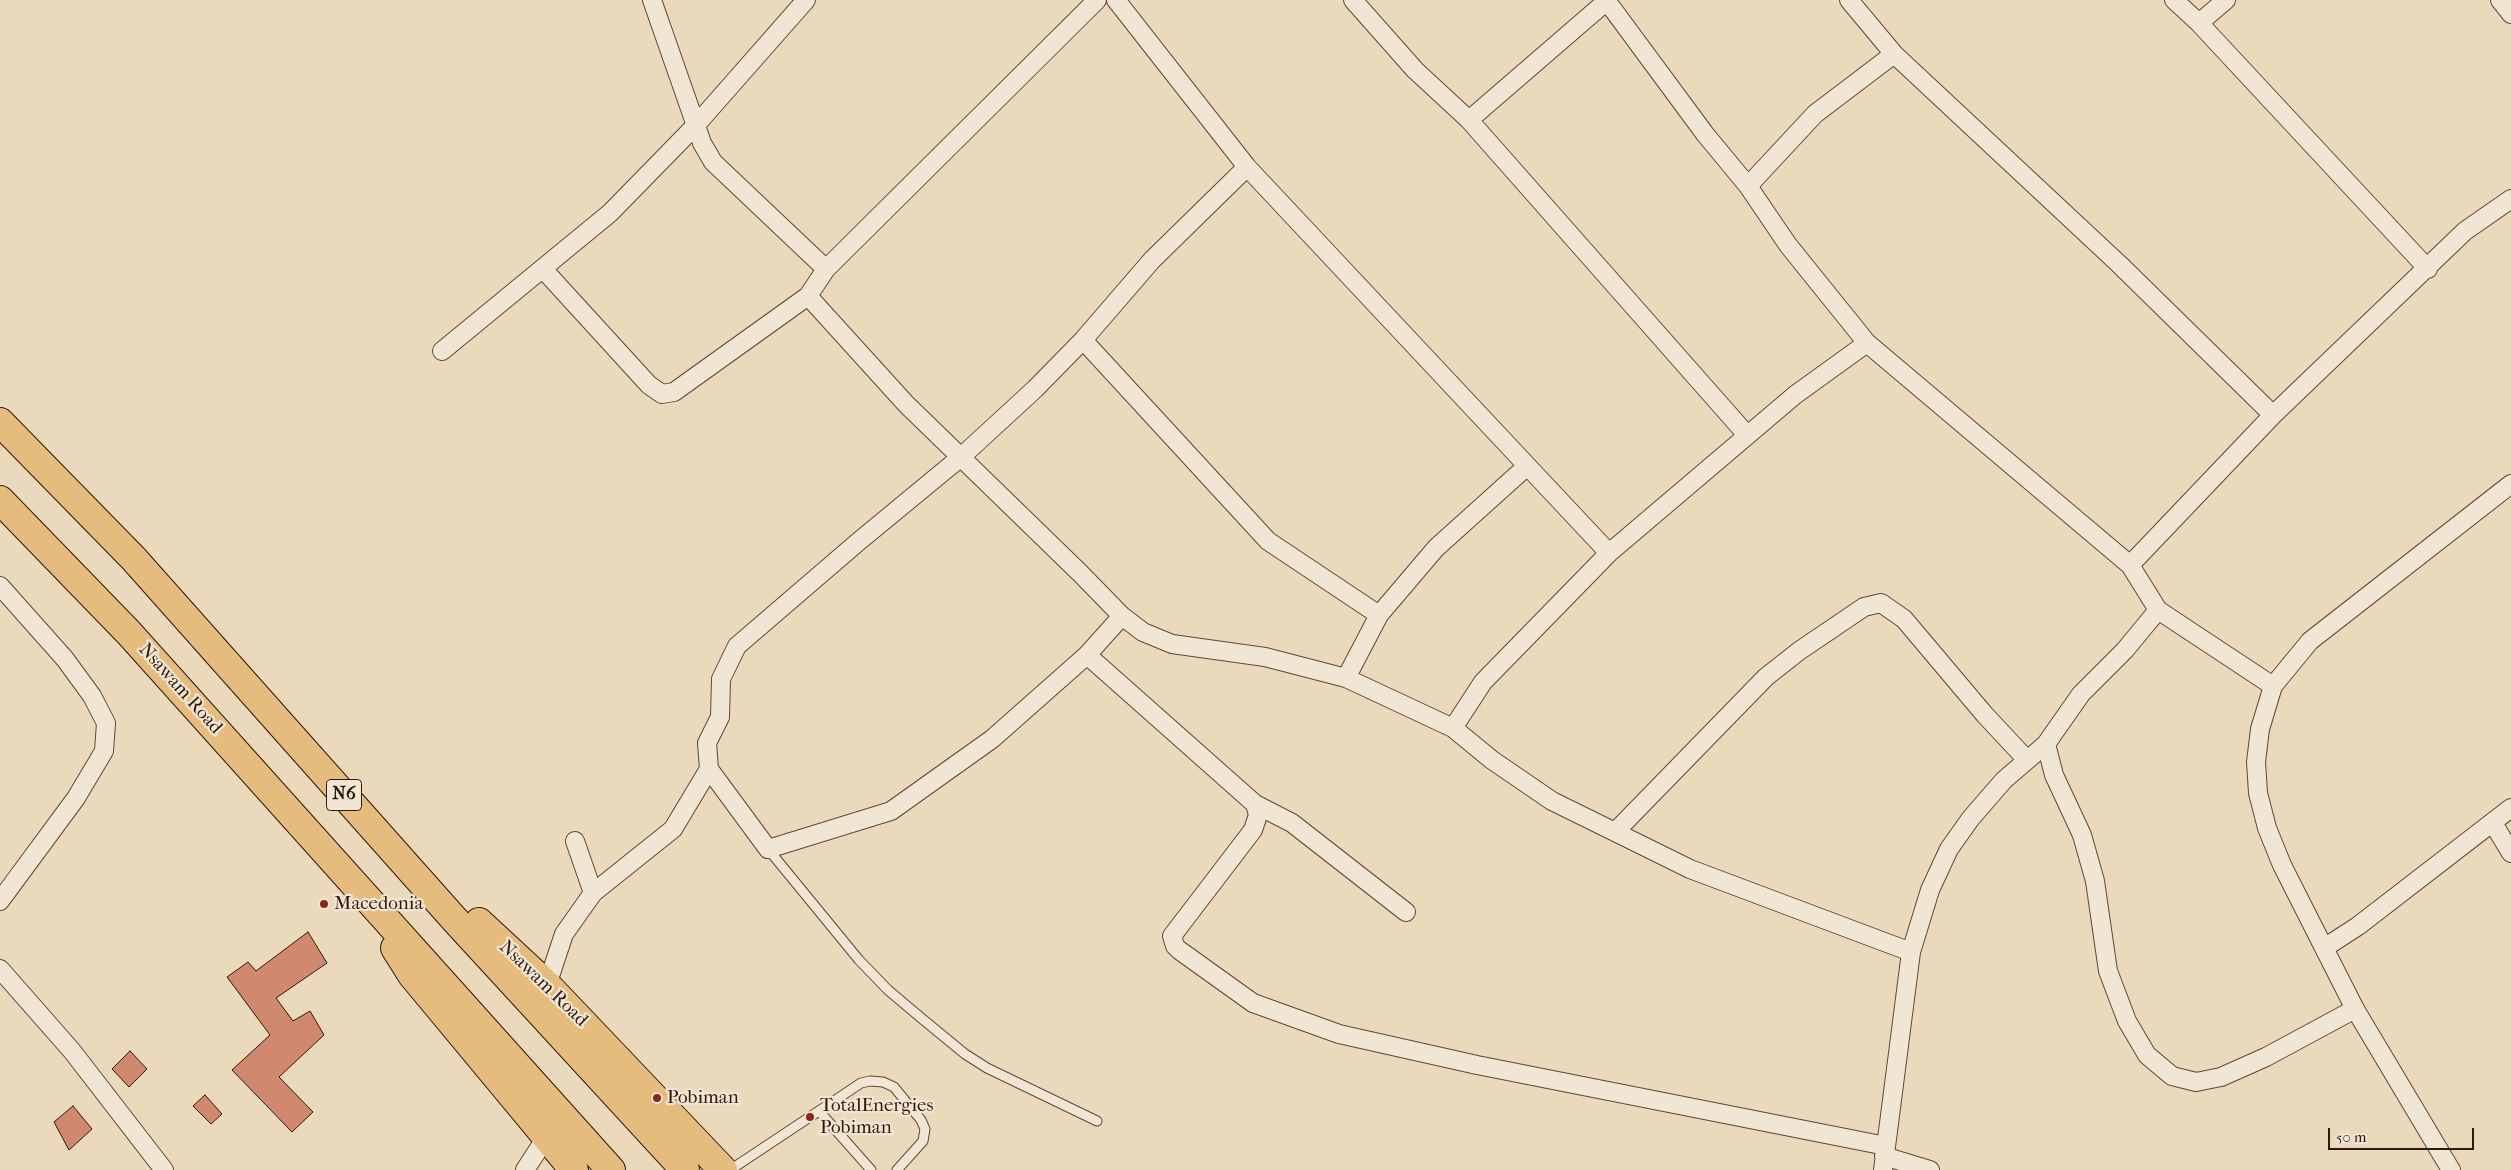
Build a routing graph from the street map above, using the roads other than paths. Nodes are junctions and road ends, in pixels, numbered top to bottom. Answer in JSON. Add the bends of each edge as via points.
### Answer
{"nodes":[{"id":1,"x":652,"y":0,"type":"edge"},
{"id":2,"x":806,"y":0,"type":"edge"},
{"id":3,"x":1097,"y":0,"type":"edge"},
{"id":4,"x":1116,"y":0,"type":"edge"},
{"id":5,"x":1353,"y":0,"type":"edge"},
{"id":6,"x":1607,"y":0,"type":"edge"},
{"id":7,"x":1849,"y":0,"type":"edge"},
{"id":8,"x":2174,"y":0,"type":"edge"},
{"id":9,"x":2226,"y":0,"type":"edge"},
{"id":10,"x":2500,"y":0,"type":"edge"},
{"id":11,"x":2511,"y":14,"type":"edge"},
{"id":12,"x":2199,"y":23,"type":"junction"},
{"id":13,"x":1894,"y":54,"type":"junction"},
{"id":14,"x":1469,"y":120,"type":"junction"},
{"id":15,"x":696,"y":125,"type":"junction"},
{"id":16,"x":1247,"y":167,"type":"junction"},
{"id":17,"x":1748,"y":186,"type":"junction"},
{"id":18,"x":2511,"y":199,"type":"edge"},
{"id":19,"x":543,"y":269,"type":"junction"},
{"id":20,"x":826,"y":269,"type":"junction"},
{"id":21,"x":2428,"y":269,"type":"junction"},
{"id":22,"x":808,"y":296,"type":"junction"},
{"id":23,"x":1083,"y":340,"type":"junction"},
{"id":24,"x":1866,"y":343,"type":"junction"},
{"id":25,"x":442,"y":351,"type":"dead end"},
{"id":26,"x":2273,"y":415,"type":"junction"},
{"id":27,"x":0,"y":422,"type":"edge"},
{"id":28,"x":1748,"y":435,"type":"junction"},
{"id":29,"x":961,"y":457,"type":"junction"},
{"id":30,"x":1526,"y":468,"type":"junction"},
{"id":31,"x":2511,"y":484,"type":"edge"},
{"id":32,"x":0,"y":500,"type":"edge"},
{"id":33,"x":1609,"y":553,"type":"junction"},
{"id":34,"x":2130,"y":565,"type":"junction"},
{"id":35,"x":0,"y":586,"type":"edge"},
{"id":36,"x":2158,"y":610,"type":"junction"},
{"id":37,"x":1379,"y":615,"type":"junction"},
{"id":38,"x":1122,"y":616,"type":"junction"},
{"id":39,"x":1087,"y":655,"type":"junction"},
{"id":40,"x":1346,"y":678,"type":"junction"},
{"id":41,"x":2273,"y":686,"type":"junction"},
{"id":42,"x":1453,"y":728,"type":"junction"},
{"id":43,"x":2046,"y":744,"type":"junction"},
{"id":44,"x":2027,"y":760,"type":"junction"},
{"id":45,"x":709,"y":769,"type":"junction"},
{"id":46,"x":1255,"y":804,"type":"junction"},
{"id":47,"x":353,"y":806,"type":"junction"},
{"id":48,"x":2511,"y":808,"type":"edge"},
{"id":49,"x":2494,"y":823,"type":"junction"},
{"id":50,"x":1615,"y":832,"type":"junction"},
{"id":51,"x":575,"y":841,"type":"dead end"},
{"id":52,"x":768,"y":849,"type":"junction"},
{"id":53,"x":2511,"y":853,"type":"edge"},
{"id":54,"x":356,"y":883,"type":"junction"},
{"id":55,"x":592,"y":893,"type":"junction"},
{"id":56,"x":0,"y":901,"type":"edge"},
{"id":57,"x":1406,"y":912,"type":"dead end"},
{"id":58,"x":2324,"y":948,"type":"junction"},
{"id":59,"x":1911,"y":952,"type":"junction"},
{"id":60,"x":0,"y":969,"type":"edge"},
{"id":61,"x":547,"y":985,"type":"junction"},
{"id":62,"x":2355,"y":1009,"type":"junction"},
{"id":63,"x":819,"y":1111,"type":"junction"},
{"id":64,"x":1097,"y":1121,"type":"dead end"},
{"id":65,"x":547,"y":1136,"type":"junction"},
{"id":66,"x":1884,"y":1157,"type":"edge"},
{"id":67,"x":164,"y":1170,"type":"edge"},
{"id":68,"x":525,"y":1170,"type":"edge"},
{"id":69,"x":574,"y":1170,"type":"edge"},
{"id":70,"x":610,"y":1170,"type":"edge"},
{"id":71,"x":686,"y":1170,"type":"edge"},
{"id":72,"x":723,"y":1170,"type":"edge"},
{"id":73,"x":730,"y":1170,"type":"edge"},
{"id":74,"x":871,"y":1170,"type":"edge"},
{"id":75,"x":897,"y":1170,"type":"edge"},
{"id":76,"x":1930,"y":1170,"type":"edge"},
{"id":77,"x":2451,"y":1170,"type":"edge"}],
"edges":[{"from":1,"to":15,"type":"street"},
{"from":2,"to":15,"type":"street"},
{"from":3,"to":20,"type":"street"},
{"from":4,"to":16,"type":"street"},
{"from":5,"to":14,"type":"street","via":[[1415,70]]},
{"from":6,"to":14,"type":"street"},
{"from":6,"to":17,"type":"street","via":[[1705,134]]},
{"from":7,"to":13,"type":"street"},
{"from":8,"to":12,"type":"street"},
{"from":9,"to":12,"type":"street"},
{"from":10,"to":11,"type":"street"},
{"from":12,"to":21,"type":"street"},
{"from":13,"to":17,"type":"street","via":[[1815,114]]},
{"from":13,"to":26,"type":"street","via":[[2119,264]]},
{"from":14,"to":28,"type":"street"},
{"from":15,"to":19,"type":"street","via":[[610,213]]},
{"from":15,"to":20,"type":"street","via":[[713,162]]},
{"from":16,"to":23,"type":"street","via":[[1152,260]]},
{"from":16,"to":30,"type":"street"},
{"from":17,"to":24,"type":"street","via":[[1788,244]]},
{"from":18,"to":21,"type":"street","via":[[2465,231]]},
{"from":19,"to":22,"type":"street","via":[[649,385],[662,394],[674,392]]},
{"from":19,"to":25,"type":"street"},
{"from":20,"to":22,"type":"street"},
{"from":21,"to":26,"type":"street"},
{"from":22,"to":29,"type":"street","via":[[906,404]]},
{"from":23,"to":29,"type":"street"},
{"from":23,"to":37,"type":"street","via":[[1268,541]]},
{"from":24,"to":28,"type":"street","via":[[1795,395]]},
{"from":24,"to":34,"type":"street"},
{"from":26,"to":34,"type":"street"},
{"from":27,"to":47,"type":"highway","name":"Nsawam Road","number":"N6","via":[[134,559]]},
{"from":28,"to":33,"type":"street"},
{"from":29,"to":38,"type":"street"},
{"from":29,"to":45,"type":"street","via":[[737,646],[721,680],[720,717],[708,743]]},
{"from":30,"to":33,"type":"street"},
{"from":30,"to":37,"type":"street","via":[[1436,548]]},
{"from":31,"to":41,"type":"street","via":[[2310,641]]},
{"from":32,"to":54,"type":"highway","name":"Nsawam Road","number":"N6","via":[[130,633]]},
{"from":33,"to":42,"type":"street","via":[[1483,682]]},
{"from":34,"to":36,"type":"street"},
{"from":35,"to":56,"type":"street","via":[[65,659],[92,696],[106,723],[104,751],[76,798]]},
{"from":36,"to":41,"type":"street"},
{"from":36,"to":43,"type":"street","via":[[2125,650],[2081,694]]},
{"from":37,"to":40,"type":"street"},
{"from":38,"to":39,"type":"street"},
{"from":38,"to":40,"type":"street","via":[[1142,632],[1172,644],[1266,656]]},
{"from":39,"to":46,"type":"street"},
{"from":39,"to":52,"type":"street","via":[[992,739],[891,811]]},
{"from":40,"to":42,"type":"street"},
{"from":41,"to":58,"type":"street","via":[[2260,729],[2256,762],[2258,793],[2267,828],[2282,865]]},
{"from":42,"to":50,"type":"street","via":[[1492,760],[1552,801]]},
{"from":43,"to":44,"type":"street"},
{"from":43,"to":62,"type":"street","via":[[2054,775],[2082,834],[2095,881],[2108,970],[2127,1021],[2147,1055],[2172,1076],[2196,1082],[2221,1077]]},
{"from":44,"to":50,"type":"street","via":[[1904,619],[1881,603],[1864,607],[1798,650],[1766,677]]},
{"from":44,"to":59,"type":"street","via":[[2004,780],[1949,849],[1930,890]]},
{"from":45,"to":52,"type":"street"},
{"from":45,"to":55,"type":"street","via":[[673,829]]},
{"from":46,"to":57,"type":"street","via":[[1292,823]]},
{"from":46,"to":66,"type":"street","via":[[1258,815],[1253,830],[1172,936],[1179,950],[1253,1003],[1339,1034]]},
{"from":47,"to":61,"type":"highway","name":"Nsawam Road","number":"N6"},
{"from":47,"to":71,"type":"highway","name":"Nsawam Road","number":"N6"},
{"from":48,"to":49,"type":"street"},
{"from":49,"to":53,"type":"street"},
{"from":49,"to":58,"type":"street"},
{"from":50,"to":59,"type":"street","via":[[1690,868]]},
{"from":51,"to":55,"type":"street"},
{"from":52,"to":64,"type":"lane","via":[[859,960],[920,1018],[987,1068]]},
{"from":54,"to":65,"type":"highway","name":"Nsawam Road","number":"N6","via":[[412,975]]},
{"from":54,"to":70,"type":"highway","name":"Nsawam Road","number":"N6"},
{"from":55,"to":61,"type":"street","via":[[564,934]]},
{"from":58,"to":62,"type":"street"},
{"from":59,"to":66,"type":"street"},
{"from":60,"to":67,"type":"street","via":[[72,1051]]},
{"from":61,"to":72,"type":"highway","name":"Nsawam Road","number":"N6"},
{"from":62,"to":77,"type":"street"},
{"from":63,"to":73,"type":"lane"},
{"from":63,"to":74,"type":"lane"},
{"from":63,"to":75,"type":"lane","via":[[861,1083],[884,1082],[894,1087],[925,1129],[923,1141]]},
{"from":65,"to":68,"type":"street"},
{"from":65,"to":69,"type":"highway","name":"Nsawam Road","number":"N6"},
{"from":66,"to":76,"type":"street"}]}
